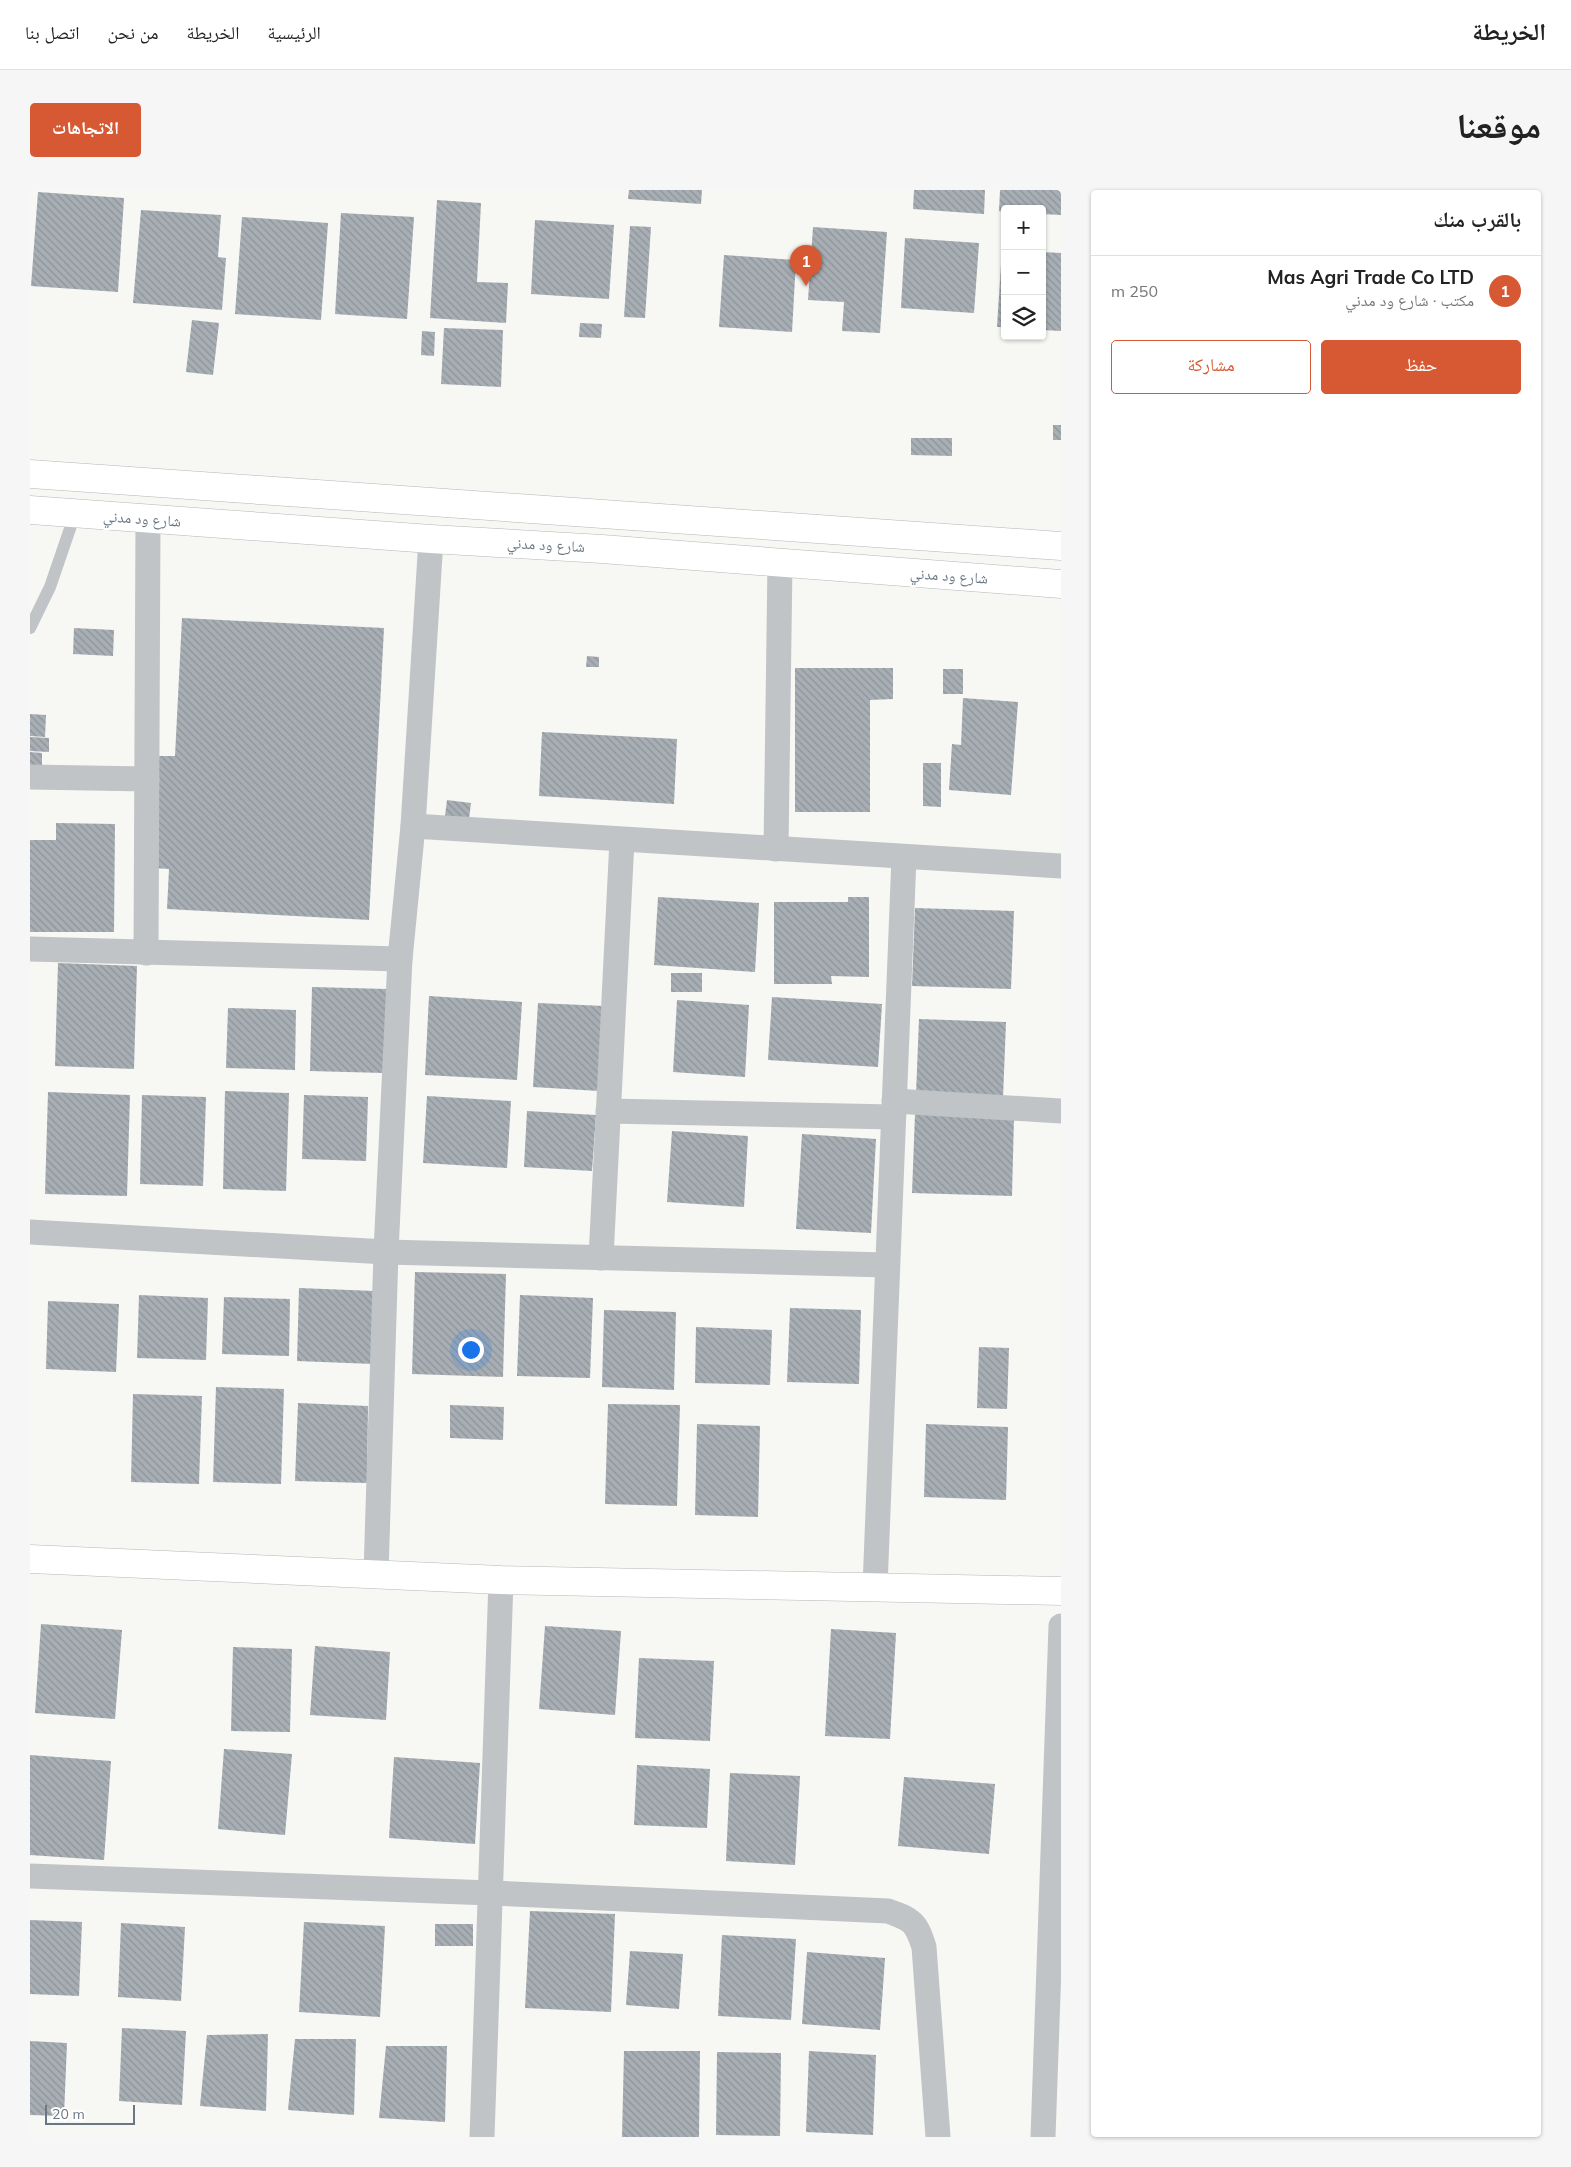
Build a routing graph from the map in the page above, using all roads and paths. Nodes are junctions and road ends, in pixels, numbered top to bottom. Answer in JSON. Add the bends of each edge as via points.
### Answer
{"nodes":[{"id":1,"x":30,"y":474,"type":"edge"},
{"id":2,"x":30,"y":510,"type":"edge"},
{"id":3,"x":75,"y":514,"type":"junction"},
{"id":4,"x":148,"y":519,"type":"junction"},
{"id":5,"x":432,"y":539,"type":"junction"},
{"id":6,"x":1061,"y":546,"type":"edge"},
{"id":7,"x":780,"y":564,"type":"junction"},
{"id":8,"x":1061,"y":584,"type":"edge"},
{"id":9,"x":30,"y":628,"type":"edge"},
{"id":10,"x":30,"y":777,"type":"edge"},
{"id":11,"x":147,"y":779,"type":"junction"},
{"id":12,"x":413,"y":826,"type":"junction"},
{"id":13,"x":622,"y":840,"type":"junction"},
{"id":14,"x":776,"y":849,"type":"junction"},
{"id":15,"x":904,"y":857,"type":"junction"},
{"id":16,"x":1061,"y":866,"type":"edge"},
{"id":17,"x":30,"y":948,"type":"edge"},
{"id":18,"x":146,"y":953,"type":"junction"},
{"id":19,"x":400,"y":959,"type":"junction"},
{"id":20,"x":894,"y":1109,"type":"junction"},
{"id":21,"x":608,"y":1111,"type":"junction"},
{"id":22,"x":1061,"y":1111,"type":"edge"},
{"id":23,"x":30,"y":1232,"type":"edge"},
{"id":24,"x":386,"y":1252,"type":"junction"},
{"id":25,"x":601,"y":1258,"type":"junction"},
{"id":26,"x":887,"y":1265,"type":"junction"},
{"id":27,"x":30,"y":1559,"type":"edge"},
{"id":28,"x":376,"y":1574,"type":"junction"},
{"id":29,"x":501,"y":1580,"type":"junction"},
{"id":30,"x":876,"y":1587,"type":"junction"},
{"id":31,"x":1061,"y":1591,"type":"edge"},
{"id":32,"x":1061,"y":1626,"type":"edge"},
{"id":33,"x":30,"y":1876,"type":"edge"},
{"id":34,"x":491,"y":1893,"type":"junction"},
{"id":35,"x":482,"y":2137,"type":"edge"},
{"id":36,"x":938,"y":2137,"type":"edge"},
{"id":37,"x":1043,"y":2137,"type":"edge"}],
"edges":[{"from":1,"to":6,"type":"main road"},
{"from":2,"to":3,"type":"main road","name":"شارع ود مدني"},
{"from":3,"to":4,"type":"main road","name":"شارع ود مدني"},
{"from":3,"to":9,"type":"lane","via":[[50,587]]},
{"from":4,"to":5,"type":"main road","name":"شارع ود مدني"},
{"from":4,"to":11,"type":"street"},
{"from":5,"to":7,"type":"main road","name":"شارع ود مدني"},
{"from":5,"to":12,"type":"street"},
{"from":7,"to":8,"type":"main road","name":"شارع ود مدني"},
{"from":7,"to":14,"type":"street"},
{"from":10,"to":11,"type":"street"},
{"from":11,"to":18,"type":"street"},
{"from":12,"to":13,"type":"street"},
{"from":12,"to":19,"type":"street"},
{"from":13,"to":14,"type":"street"},
{"from":13,"to":21,"type":"street"},
{"from":14,"to":15,"type":"street"},
{"from":15,"to":16,"type":"street"},
{"from":15,"to":20,"type":"street"},
{"from":17,"to":18,"type":"street"},
{"from":18,"to":19,"type":"street"},
{"from":19,"to":24,"type":"street"},
{"from":20,"to":21,"type":"street"},
{"from":20,"to":22,"type":"street"},
{"from":20,"to":26,"type":"street"},
{"from":21,"to":25,"type":"street"},
{"from":23,"to":24,"type":"street"},
{"from":24,"to":25,"type":"street"},
{"from":24,"to":28,"type":"street"},
{"from":25,"to":26,"type":"street"},
{"from":26,"to":30,"type":"street"},
{"from":27,"to":28,"type":"main road"},
{"from":28,"to":29,"type":"main road"},
{"from":29,"to":30,"type":"main road"},
{"from":29,"to":34,"type":"street"},
{"from":30,"to":31,"type":"main road"},
{"from":32,"to":37,"type":"street"},
{"from":33,"to":34,"type":"street"},
{"from":34,"to":35,"type":"street"},
{"from":34,"to":36,"type":"street","via":[[888,1911],[905,1918],[917,1927],[924,1947]]}]}
